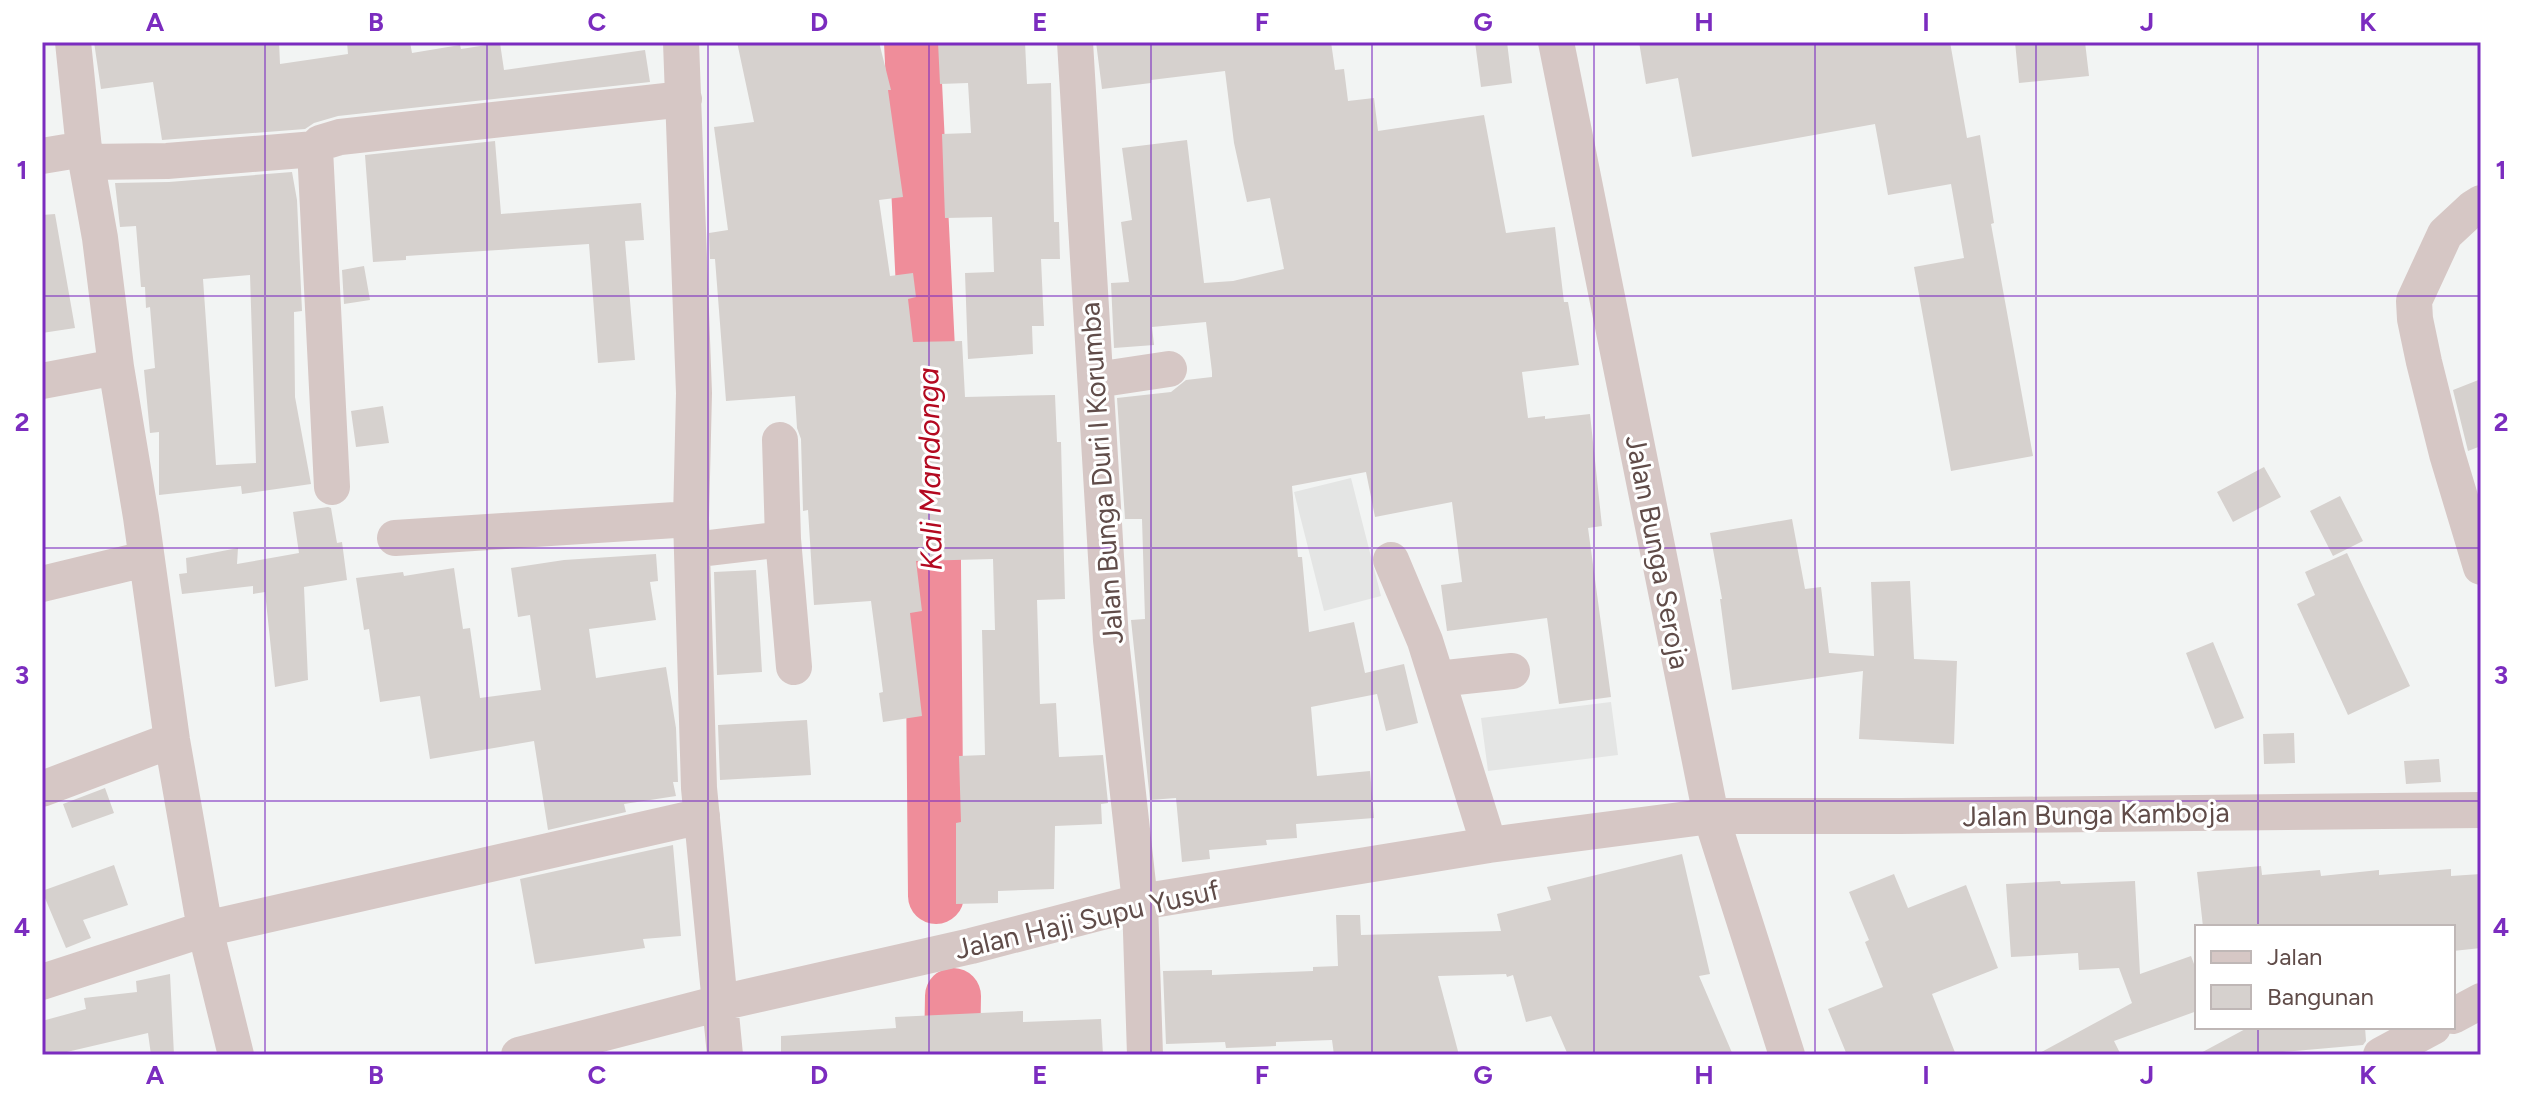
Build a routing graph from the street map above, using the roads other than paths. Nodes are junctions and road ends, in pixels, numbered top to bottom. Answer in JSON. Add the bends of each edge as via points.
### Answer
{"nodes":[{"id":1,"x":73,"y":42,"type":"edge"},
{"id":2,"x":681,"y":42,"type":"edge"},
{"id":3,"x":1075,"y":42,"type":"edge"},
{"id":4,"x":1556,"y":42,"type":"edge"},
{"id":5,"x":684,"y":99,"type":"junction"},
{"id":6,"x":315,"y":149,"type":"junction"},
{"id":7,"x":85,"y":155,"type":"junction"},
{"id":8,"x":42,"y":156,"type":"edge"},
{"id":9,"x":2481,"y":203,"type":"edge"},
{"id":10,"x":116,"y":367,"type":"junction"},
{"id":11,"x":1169,"y":369,"type":"dead end"},
{"id":12,"x":1096,"y":380,"type":"junction"},
{"id":13,"x":42,"y":381,"type":"edge"},
{"id":14,"x":780,"y":440,"type":"dead end"},
{"id":15,"x":332,"y":487,"type":"dead end"},
{"id":16,"x":2475,"y":521,"type":"edge"},
{"id":17,"x":691,"y":534,"type":"junction"},
{"id":18,"x":395,"y":538,"type":"dead end"},
{"id":19,"x":783,"y":539,"type":"junction"},
{"id":20,"x":145,"y":559,"type":"junction"},
{"id":21,"x":1391,"y":560,"type":"dead end"},
{"id":22,"x":2481,"y":567,"type":"edge"},
{"id":23,"x":42,"y":584,"type":"edge"},
{"id":24,"x":794,"y":667,"type":"dead end"},
{"id":25,"x":1512,"y":671,"type":"dead end"},
{"id":26,"x":1437,"y":679,"type":"junction"},
{"id":27,"x":172,"y":740,"type":"junction"},
{"id":28,"x":42,"y":789,"type":"edge"},
{"id":29,"x":2481,"y":810,"type":"edge"},
{"id":30,"x":702,"y":816,"type":"junction"},
{"id":31,"x":1711,"y":816,"type":"junction"},
{"id":32,"x":1489,"y":845,"type":"junction"},
{"id":33,"x":1140,"y":902,"type":"junction"},
{"id":34,"x":205,"y":929,"type":"junction"},
{"id":35,"x":42,"y":982,"type":"edge"},
{"id":36,"x":2481,"y":1001,"type":"edge"},
{"id":37,"x":720,"y":1003,"type":"junction"},
{"id":38,"x":2455,"y":1015,"type":"edge"},
{"id":39,"x":2429,"y":1029,"type":"edge"},
{"id":40,"x":236,"y":1055,"type":"edge"},
{"id":41,"x":519,"y":1055,"type":"edge"},
{"id":42,"x":725,"y":1055,"type":"edge"},
{"id":43,"x":1145,"y":1055,"type":"edge"},
{"id":44,"x":1787,"y":1055,"type":"edge"},
{"id":45,"x":2381,"y":1055,"type":"edge"}],
"edges":[{"from":1,"to":7,"type":"street"},
{"from":2,"to":5,"type":"street"},
{"from":3,"to":12,"type":"street","name":"Jalan Bunga Duri I Korumba"},
{"from":4,"to":31,"type":"street","name":"Jalan Bunga Seroja"},
{"from":5,"to":6,"type":"street","via":[[340,137]]},
{"from":5,"to":17,"type":"street","via":[[694,393]]},
{"from":6,"to":7,"type":"street","via":[[167,161]]},
{"from":6,"to":15,"type":"street"},
{"from":7,"to":8,"type":"street"},
{"from":7,"to":10,"type":"street"},
{"from":9,"to":16,"type":"street","via":[[2445,234],[2414,301],[2424,362]]},
{"from":10,"to":13,"type":"street"},
{"from":10,"to":20,"type":"street"},
{"from":11,"to":12,"type":"street"},
{"from":12,"to":33,"type":"street","name":"Jalan Bunga Duri I Korumba","via":[[1111,640]]},
{"from":14,"to":19,"type":"street"},
{"from":16,"to":22,"type":"street"},
{"from":17,"to":18,"type":"street"},
{"from":17,"to":19,"type":"street"},
{"from":17,"to":30,"type":"street"},
{"from":19,"to":24,"type":"street"},
{"from":20,"to":23,"type":"street"},
{"from":20,"to":27,"type":"street"},
{"from":21,"to":26,"type":"street"},
{"from":25,"to":26,"type":"street"},
{"from":26,"to":32,"type":"street"},
{"from":27,"to":28,"type":"street"},
{"from":27,"to":34,"type":"street"},
{"from":29,"to":31,"type":"street","name":"Jalan Bunga Kamboja"},
{"from":30,"to":34,"type":"street"},
{"from":30,"to":37,"type":"street"},
{"from":31,"to":32,"type":"street","name":"Jalan Haji Supu Yusuf"},
{"from":31,"to":44,"type":"street","name":"Jalan Bunga Seroja"},
{"from":32,"to":33,"type":"street","name":"Jalan Haji Supu Yusuf"},
{"from":33,"to":37,"type":"street","name":"Jalan Haji Supu Yusuf"},
{"from":33,"to":43,"type":"street","name":"Jalan Bunga Duri I Korumba"},
{"from":34,"to":35,"type":"street"},
{"from":34,"to":40,"type":"street"},
{"from":36,"to":38,"type":"street"},
{"from":37,"to":41,"type":"street","name":"Jalan Haji Supu Yusuf"},
{"from":37,"to":42,"type":"street"},
{"from":39,"to":45,"type":"street"}]}
